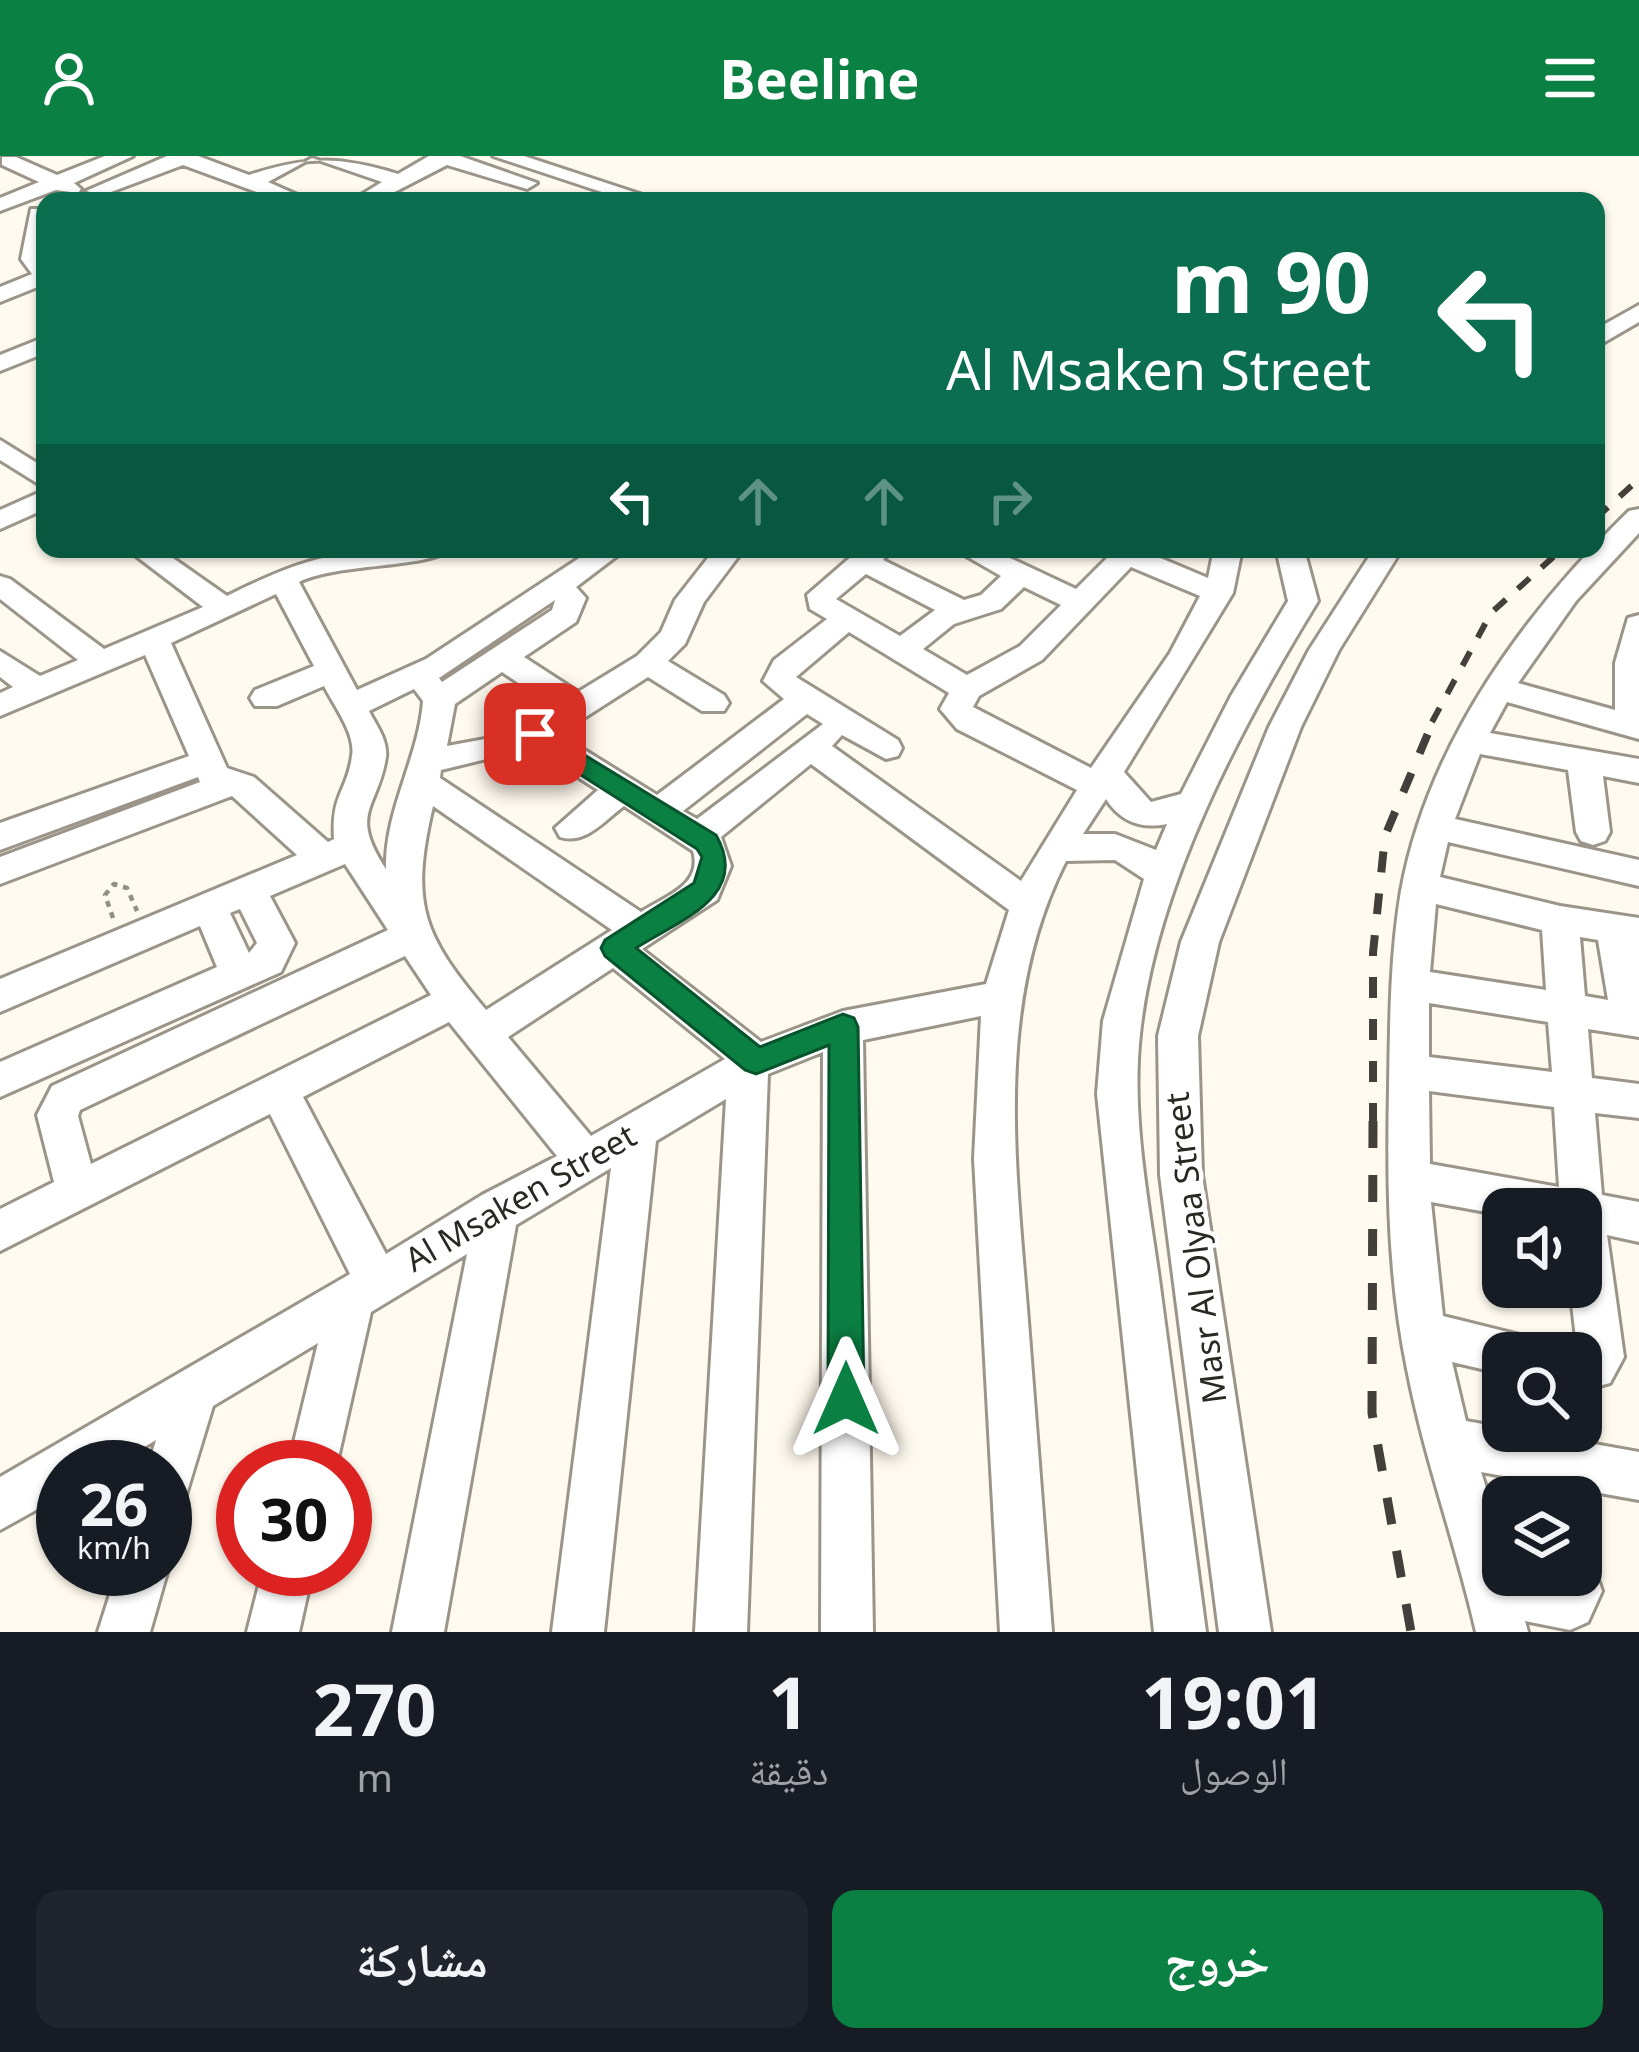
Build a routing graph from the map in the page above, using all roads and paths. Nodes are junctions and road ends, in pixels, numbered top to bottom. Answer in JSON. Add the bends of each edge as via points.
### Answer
{"nodes":[{"id":1,"x":123,"y":156,"type":"edge"},
{"id":2,"x":304,"y":156,"type":"edge"},
{"id":3,"x":321,"y":156,"type":"edge"},
{"id":4,"x":599,"y":156,"type":"edge"},
{"id":5,"x":182,"y":157,"type":"edge"},
{"id":6,"x":442,"y":157,"type":"edge"},
{"id":7,"x":501,"y":160,"type":"edge"},
{"id":8,"x":11,"y":161,"type":"edge"},
{"id":9,"x":566,"y":175,"type":"junction"},
{"id":10,"x":400,"y":181,"type":"junction"},
{"id":11,"x":57,"y":183,"type":"junction"},
{"id":12,"x":252,"y":183,"type":"junction"},
{"id":13,"x":70,"y":192,"type":"edge"},
{"id":14,"x":93,"y":192,"type":"edge"},
{"id":15,"x":234,"y":192,"type":"edge"},
{"id":16,"x":274,"y":192,"type":"edge"},
{"id":17,"x":379,"y":192,"type":"edge"},
{"id":18,"x":567,"y":192,"type":"edge"},
{"id":19,"x":605,"y":192,"type":"edge"},
{"id":20,"x":0,"y":206,"type":"edge"},
{"id":21,"x":36,"y":215,"type":"edge"},
{"id":22,"x":36,"y":225,"type":"edge"},
{"id":23,"x":0,"y":227,"type":"edge"},
{"id":24,"x":36,"y":264,"type":"edge"},
{"id":25,"x":36,"y":280,"type":"edge"},
{"id":26,"x":0,"y":296,"type":"edge"},
{"id":27,"x":1639,"y":312,"type":"edge"},
{"id":28,"x":0,"y":331,"type":"edge"},
{"id":29,"x":1605,"y":334,"type":"edge"},
{"id":30,"x":36,"y":346,"type":"edge"},
{"id":31,"x":36,"y":348,"type":"edge"},
{"id":32,"x":0,"y":364,"type":"edge"},
{"id":33,"x":0,"y":448,"type":"edge"},
{"id":34,"x":36,"y":474,"type":"edge"},
{"id":35,"x":0,"y":480,"type":"edge"},
{"id":36,"x":36,"y":503,"type":"edge"},
{"id":37,"x":1639,"y":517,"type":"edge"},
{"id":38,"x":0,"y":521,"type":"edge"},
{"id":39,"x":1605,"y":553,"type":"edge"},
{"id":40,"x":154,"y":558,"type":"edge"},
{"id":41,"x":355,"y":558,"type":"edge"},
{"id":42,"x":599,"y":558,"type":"edge"},
{"id":43,"x":723,"y":558,"type":"edge"},
{"id":44,"x":867,"y":558,"type":"edge"},
{"id":45,"x":876,"y":558,"type":"edge"},
{"id":46,"x":987,"y":558,"type":"edge"},
{"id":47,"x":1115,"y":558,"type":"edge"},
{"id":48,"x":1134,"y":558,"type":"edge"},
{"id":49,"x":1228,"y":558,"type":"edge"},
{"id":50,"x":1293,"y":558,"type":"edge"},
{"id":51,"x":1382,"y":558,"type":"edge"},
{"id":52,"x":1600,"y":558,"type":"edge"},
{"id":53,"x":1021,"y":574,"type":"junction"},
{"id":54,"x":283,"y":579,"type":"junction"},
{"id":55,"x":0,"y":585,"type":"edge"},
{"id":56,"x":557,"y":586,"type":"junction"},
{"id":57,"x":1218,"y":593,"type":"junction"},
{"id":58,"x":1304,"y":601,"type":"junction"},
{"id":59,"x":1081,"y":603,"type":"junction"},
{"id":60,"x":225,"y":609,"type":"junction"},
{"id":61,"x":963,"y":612,"type":"junction"},
{"id":62,"x":1345,"y":616,"type":"junction"},
{"id":63,"x":844,"y":620,"type":"junction"},
{"id":64,"x":1639,"y":626,"type":"edge"},
{"id":65,"x":154,"y":639,"type":"junction"},
{"id":66,"x":901,"y":651,"type":"junction"},
{"id":67,"x":502,"y":657,"type":"junction"},
{"id":68,"x":0,"y":661,"type":"edge"},
{"id":69,"x":101,"y":662,"type":"junction"},
{"id":70,"x":647,"y":663,"type":"junction"},
{"id":71,"x":332,"y":671,"type":"junction"},
{"id":72,"x":429,"y":688,"type":"junction"},
{"id":73,"x":967,"y":688,"type":"junction"},
{"id":74,"x":36,"y":689,"type":"junction"},
{"id":75,"x":1500,"y":689,"type":"junction"},
{"id":76,"x":266,"y":698,"type":"dead end"},
{"id":77,"x":805,"y":699,"type":"junction"},
{"id":78,"x":713,"y":703,"type":"dead end"},
{"id":79,"x":0,"y":704,"type":"edge"},
{"id":80,"x":351,"y":706,"type":"junction"},
{"id":81,"x":580,"y":710,"type":"junction"},
{"id":82,"x":842,"y":721,"type":"junction"},
{"id":83,"x":1636,"y":727,"type":"edge"},
{"id":84,"x":535,"y":734,"type":"junction"},
{"id":85,"x":1472,"y":742,"type":"junction"},
{"id":86,"x":810,"y":747,"type":"junction"},
{"id":87,"x":886,"y":748,"type":"dead end"},
{"id":88,"x":1584,"y":761,"type":"junction"},
{"id":89,"x":422,"y":771,"type":"junction"},
{"id":90,"x":1639,"y":771,"type":"edge"},
{"id":91,"x":219,"y":772,"type":"junction"},
{"id":92,"x":1101,"y":777,"type":"junction"},
{"id":93,"x":623,"y":789,"type":"junction"},
{"id":94,"x":1196,"y":801,"type":"junction"},
{"id":95,"x":659,"y":811,"type":"junction"},
{"id":96,"x":1436,"y":827,"type":"junction"},
{"id":97,"x":572,"y":828,"type":"dead end"},
{"id":98,"x":1593,"y":832,"type":"dead end"},
{"id":99,"x":0,"y":837,"type":"edge"},
{"id":100,"x":698,"y":837,"type":"junction"},
{"id":101,"x":1055,"y":849,"type":"junction"},
{"id":102,"x":338,"y":851,"type":"junction"},
{"id":103,"x":0,"y":871,"type":"edge"},
{"id":104,"x":1639,"y":873,"type":"edge"},
{"id":105,"x":1165,"y":878,"type":"junction"},
{"id":106,"x":1420,"y":886,"type":"junction"},
{"id":107,"x":248,"y":889,"type":"junction"},
{"id":108,"x":1029,"y":904,"type":"junction"},
{"id":109,"x":209,"y":906,"type":"junction"},
{"id":110,"x":1560,"y":920,"type":"junction"},
{"id":111,"x":1627,"y":931,"type":"edge"},
{"id":112,"x":409,"y":937,"type":"junction"},
{"id":113,"x":134,"y":938,"type":"junction"},
{"id":114,"x":628,"y":940,"type":"junction"},
{"id":115,"x":260,"y":979,"type":"junction"},
{"id":116,"x":1410,"y":984,"type":"junction"},
{"id":117,"x":0,"y":996,"type":"edge"},
{"id":118,"x":1003,"y":998,"type":"junction"},
{"id":119,"x":455,"y":1000,"type":"junction"},
{"id":120,"x":1568,"y":1013,"type":"junction"},
{"id":121,"x":1634,"y":1021,"type":"edge"},
{"id":122,"x":1121,"y":1024,"type":"junction"},
{"id":123,"x":843,"y":1027,"type":"junction"},
{"id":124,"x":482,"y":1033,"type":"junction"},
{"id":125,"x":1178,"y":1036,"type":"junction"},
{"id":126,"x":752,"y":1063,"type":"junction"},
{"id":127,"x":1409,"y":1071,"type":"junction"},
{"id":128,"x":0,"y":1081,"type":"edge"},
{"id":129,"x":278,"y":1090,"type":"junction"},
{"id":130,"x":1571,"y":1092,"type":"junction"},
{"id":131,"x":1639,"y":1101,"type":"edge"},
{"id":132,"x":637,"y":1127,"type":"junction"},
{"id":133,"x":584,"y":1159,"type":"junction"},
{"id":134,"x":1408,"y":1179,"type":"junction"},
{"id":135,"x":1578,"y":1188,"type":"edge"},
{"id":136,"x":78,"y":1192,"type":"junction"},
{"id":137,"x":1482,"y":1200,"type":"edge"},
{"id":138,"x":497,"y":1209,"type":"junction"},
{"id":139,"x":1639,"y":1222,"type":"edge"},
{"id":140,"x":1602,"y":1225,"type":"edge"},
{"id":141,"x":0,"y":1231,"type":"edge"},
{"id":142,"x":364,"y":1288,"type":"junction"},
{"id":143,"x":1423,"y":1334,"type":"junction"},
{"id":144,"x":1482,"y":1347,"type":"edge"},
{"id":145,"x":195,"y":1388,"type":"junction"},
{"id":146,"x":110,"y":1440,"type":"edge"},
{"id":147,"x":180,"y":1440,"type":"edge"},
{"id":148,"x":320,"y":1440,"type":"edge"},
{"id":149,"x":1450,"y":1442,"type":"junction"},
{"id":150,"x":1639,"y":1476,"type":"edge"},
{"id":151,"x":36,"y":1484,"type":"edge"},
{"id":152,"x":0,"y":1505,"type":"edge"},
{"id":153,"x":134,"y":1596,"type":"edge"},
{"id":154,"x":282,"y":1596,"type":"edge"},
{"id":155,"x":1574,"y":1596,"type":"edge"},
{"id":156,"x":1497,"y":1610,"type":"edge"},
{"id":157,"x":124,"y":1632,"type":"edge"},
{"id":158,"x":273,"y":1632,"type":"edge"},
{"id":159,"x":418,"y":1632,"type":"edge"},
{"id":160,"x":578,"y":1632,"type":"edge"},
{"id":161,"x":721,"y":1632,"type":"edge"},
{"id":162,"x":848,"y":1632,"type":"edge"},
{"id":163,"x":1026,"y":1632,"type":"edge"},
{"id":164,"x":1180,"y":1632,"type":"edge"},
{"id":165,"x":1245,"y":1632,"type":"edge"}],
"edges":[{"from":1,"to":11,"type":"street"},
{"from":2,"to":12,"type":"street"},
{"from":3,"to":10,"type":"street"},
{"from":4,"to":9,"type":"street"},
{"from":5,"to":12,"type":"street"},
{"from":5,"to":14,"type":"street"},
{"from":6,"to":7,"type":"street"},
{"from":6,"to":10,"type":"street"},
{"from":7,"to":9,"type":"street"},
{"from":7,"to":18,"type":"street"},
{"from":8,"to":11,"type":"street"},
{"from":9,"to":19,"type":"street"},
{"from":10,"to":17,"type":"street"},
{"from":11,"to":13,"type":"street"},
{"from":11,"to":20,"type":"street"},
{"from":12,"to":15,"type":"street"},
{"from":12,"to":16,"type":"street"},
{"from":21,"to":23,"type":"street"},
{"from":22,"to":24,"type":"street","via":[[26,246]]},
{"from":25,"to":26,"type":"street"},
{"from":27,"to":29,"type":"street"},
{"from":28,"to":30,"type":"street"},
{"from":31,"to":32,"type":"street"},
{"from":33,"to":34,"type":"street"},
{"from":34,"to":35,"type":"street"},
{"from":36,"to":38,"type":"street"},
{"from":37,"to":39,"type":"street"},
{"from":40,"to":60,"type":"street"},
{"from":41,"to":54,"type":"street"},
{"from":42,"to":56,"type":"street"},
{"from":43,"to":70,"type":"street","via":[[674,637]]},
{"from":44,"to":63,"type":"street","via":[[821,595],[825,609]]},
{"from":45,"to":61,"type":"street"},
{"from":46,"to":53,"type":"street"},
{"from":47,"to":59,"type":"street"},
{"from":48,"to":57,"type":"street"},
{"from":49,"to":57,"type":"street"},
{"from":50,"to":58,"type":"street"},
{"from":51,"to":62,"type":"street","name":"Masr Al Olyaa Street"},
{"from":52,"to":75,"type":"street","via":[[1552,608]]},
{"from":53,"to":59,"type":"street"},
{"from":53,"to":61,"type":"street","via":[[991,602]]},
{"from":54,"to":60,"type":"street"},
{"from":54,"to":71,"type":"street"},
{"from":55,"to":69,"type":"street"},
{"from":56,"to":67,"type":"street","via":[[571,598],[565,614]]},
{"from":56,"to":72,"type":"street"},
{"from":57,"to":92,"type":"street"},
{"from":58,"to":62,"type":"street"},
{"from":58,"to":94,"type":"street","name":"Masr Al Olyaa Street","via":[[1248,692]]},
{"from":59,"to":73,"type":"street","via":[[1031,653]]},
{"from":60,"to":65,"type":"street"},
{"from":61,"to":66,"type":"street","via":[[935,622]]},
{"from":62,"to":125,"type":"street","name":"Masr Al Olyaa Street","via":[[1285,727],[1200,942]]},
{"from":63,"to":66,"type":"street"},
{"from":63,"to":77,"type":"street","via":[[780,674]]},
{"from":64,"to":83,"type":"street","via":[[1629,673]]},
{"from":65,"to":69,"type":"street"},
{"from":65,"to":91,"type":"street"},
{"from":66,"to":73,"type":"street"},
{"from":67,"to":72,"type":"street"},
{"from":67,"to":81,"type":"street"},
{"from":68,"to":74,"type":"street"},
{"from":69,"to":74,"type":"street"},
{"from":70,"to":78,"type":"street"},
{"from":70,"to":81,"type":"street"},
{"from":71,"to":76,"type":"street"},
{"from":71,"to":80,"type":"street"},
{"from":72,"to":80,"type":"street"},
{"from":72,"to":89,"type":"street"},
{"from":73,"to":92,"type":"street","via":[[957,703],[960,716]]},
{"from":74,"to":79,"type":"street"},
{"from":75,"to":83,"type":"street"},
{"from":75,"to":85,"type":"street"},
{"from":77,"to":82,"type":"street"},
{"from":77,"to":95,"type":"street"},
{"from":80,"to":102,"type":"street","via":[[369,757]]},
{"from":81,"to":84,"type":"street"},
{"from":82,"to":86,"type":"street"},
{"from":82,"to":87,"type":"street"},
{"from":84,"to":89,"type":"street"},
{"from":84,"to":93,"type":"street"},
{"from":85,"to":88,"type":"street"},
{"from":85,"to":96,"type":"street"},
{"from":86,"to":100,"type":"street"},
{"from":86,"to":108,"type":"street"},
{"from":88,"to":90,"type":"street"},
{"from":88,"to":98,"type":"street"},
{"from":89,"to":112,"type":"street","via":[[403,860]]},
{"from":89,"to":114,"type":"street"},
{"from":91,"to":99,"type":"street"},
{"from":91,"to":102,"type":"street"},
{"from":91,"to":103,"type":"street"},
{"from":92,"to":94,"type":"street","via":[[1144,815]]},
{"from":92,"to":101,"type":"street"},
{"from":93,"to":95,"type":"street"},
{"from":93,"to":97,"type":"street"},
{"from":94,"to":105,"type":"street","name":"Masr Al Olyaa Street"},
{"from":95,"to":100,"type":"street"},
{"from":96,"to":104,"type":"street"},
{"from":96,"to":106,"type":"street"},
{"from":100,"to":114,"type":"street","via":[[715,857],[704,890]]},
{"from":101,"to":105,"type":"street","via":[[1125,846]]},
{"from":101,"to":108,"type":"street"},
{"from":102,"to":107,"type":"street"},
{"from":102,"to":112,"type":"street"},
{"from":105,"to":122,"type":"street","name":"Masr Al Olyaa Street","via":[[1133,963]]},
{"from":106,"to":110,"type":"street"},
{"from":106,"to":116,"type":"street"},
{"from":107,"to":109,"type":"street"},
{"from":107,"to":115,"type":"street","via":[[276,944]]},
{"from":108,"to":118,"type":"street"},
{"from":109,"to":113,"type":"street"},
{"from":109,"to":115,"type":"street"},
{"from":110,"to":111,"type":"street"},
{"from":110,"to":120,"type":"street"},
{"from":111,"to":121,"type":"street"},
{"from":112,"to":115,"type":"street"},
{"from":112,"to":119,"type":"street"},
{"from":113,"to":113,"type":"path","via":[[127,889],[114,884],[105,895]]},
{"from":113,"to":117,"type":"street"},
{"from":114,"to":124,"type":"street"},
{"from":114,"to":126,"type":"street"},
{"from":115,"to":128,"type":"street"},
{"from":115,"to":136,"type":"street","via":[[66,1098],[57,1115]]},
{"from":116,"to":120,"type":"street"},
{"from":116,"to":127,"type":"street"},
{"from":118,"to":123,"type":"street","name":"Al Msaken Street","via":[[917,1007]]},
{"from":118,"to":163,"type":"street","via":[[993,1134]]},
{"from":119,"to":124,"type":"street"},
{"from":119,"to":129,"type":"street"},
{"from":120,"to":121,"type":"street"},
{"from":120,"to":130,"type":"street"},
{"from":122,"to":125,"type":"street"},
{"from":122,"to":164,"type":"street","name":"Masr Al Olyaa Street","via":[[1119,1134]]},
{"from":123,"to":126,"type":"street","name":"Al Msaken Street"},
{"from":123,"to":162,"type":"street"},
{"from":124,"to":133,"type":"street"},
{"from":125,"to":165,"type":"street","name":"Masr Al Olyaa Street","via":[[1181,1175]]},
{"from":126,"to":132,"type":"street","name":"Al Msaken Street"},
{"from":126,"to":161,"type":"street"},
{"from":127,"to":130,"type":"street"},
{"from":127,"to":134,"type":"street"},
{"from":129,"to":136,"type":"street"},
{"from":129,"to":142,"type":"street"},
{"from":130,"to":131,"type":"street"},
{"from":130,"to":135,"type":"street"},
{"from":132,"to":133,"type":"street","name":"Al Msaken Street"},
{"from":132,"to":160,"type":"street"},
{"from":133,"to":138,"type":"street","name":"Al Msaken Street"},
{"from":134,"to":137,"type":"street"},
{"from":134,"to":143,"type":"street"},
{"from":136,"to":141,"type":"street"},
{"from":138,"to":142,"type":"street","name":"Al Msaken Street"},
{"from":138,"to":159,"type":"street"},
{"from":139,"to":140,"type":"street"},
{"from":142,"to":145,"type":"street","name":"Al Msaken Street"},
{"from":142,"to":148,"type":"street"},
{"from":143,"to":144,"type":"street"},
{"from":143,"to":149,"type":"street"},
{"from":145,"to":146,"type":"street","name":"Al Msaken Street"},
{"from":145,"to":147,"type":"street"},
{"from":149,"to":150,"type":"street"},
{"from":149,"to":156,"type":"street"},
{"from":151,"to":152,"type":"street","name":"Al Msaken Street"},
{"from":153,"to":157,"type":"street"},
{"from":154,"to":158,"type":"street"},
{"from":155,"to":156,"type":"street","via":[[1570,1604]]}]}
